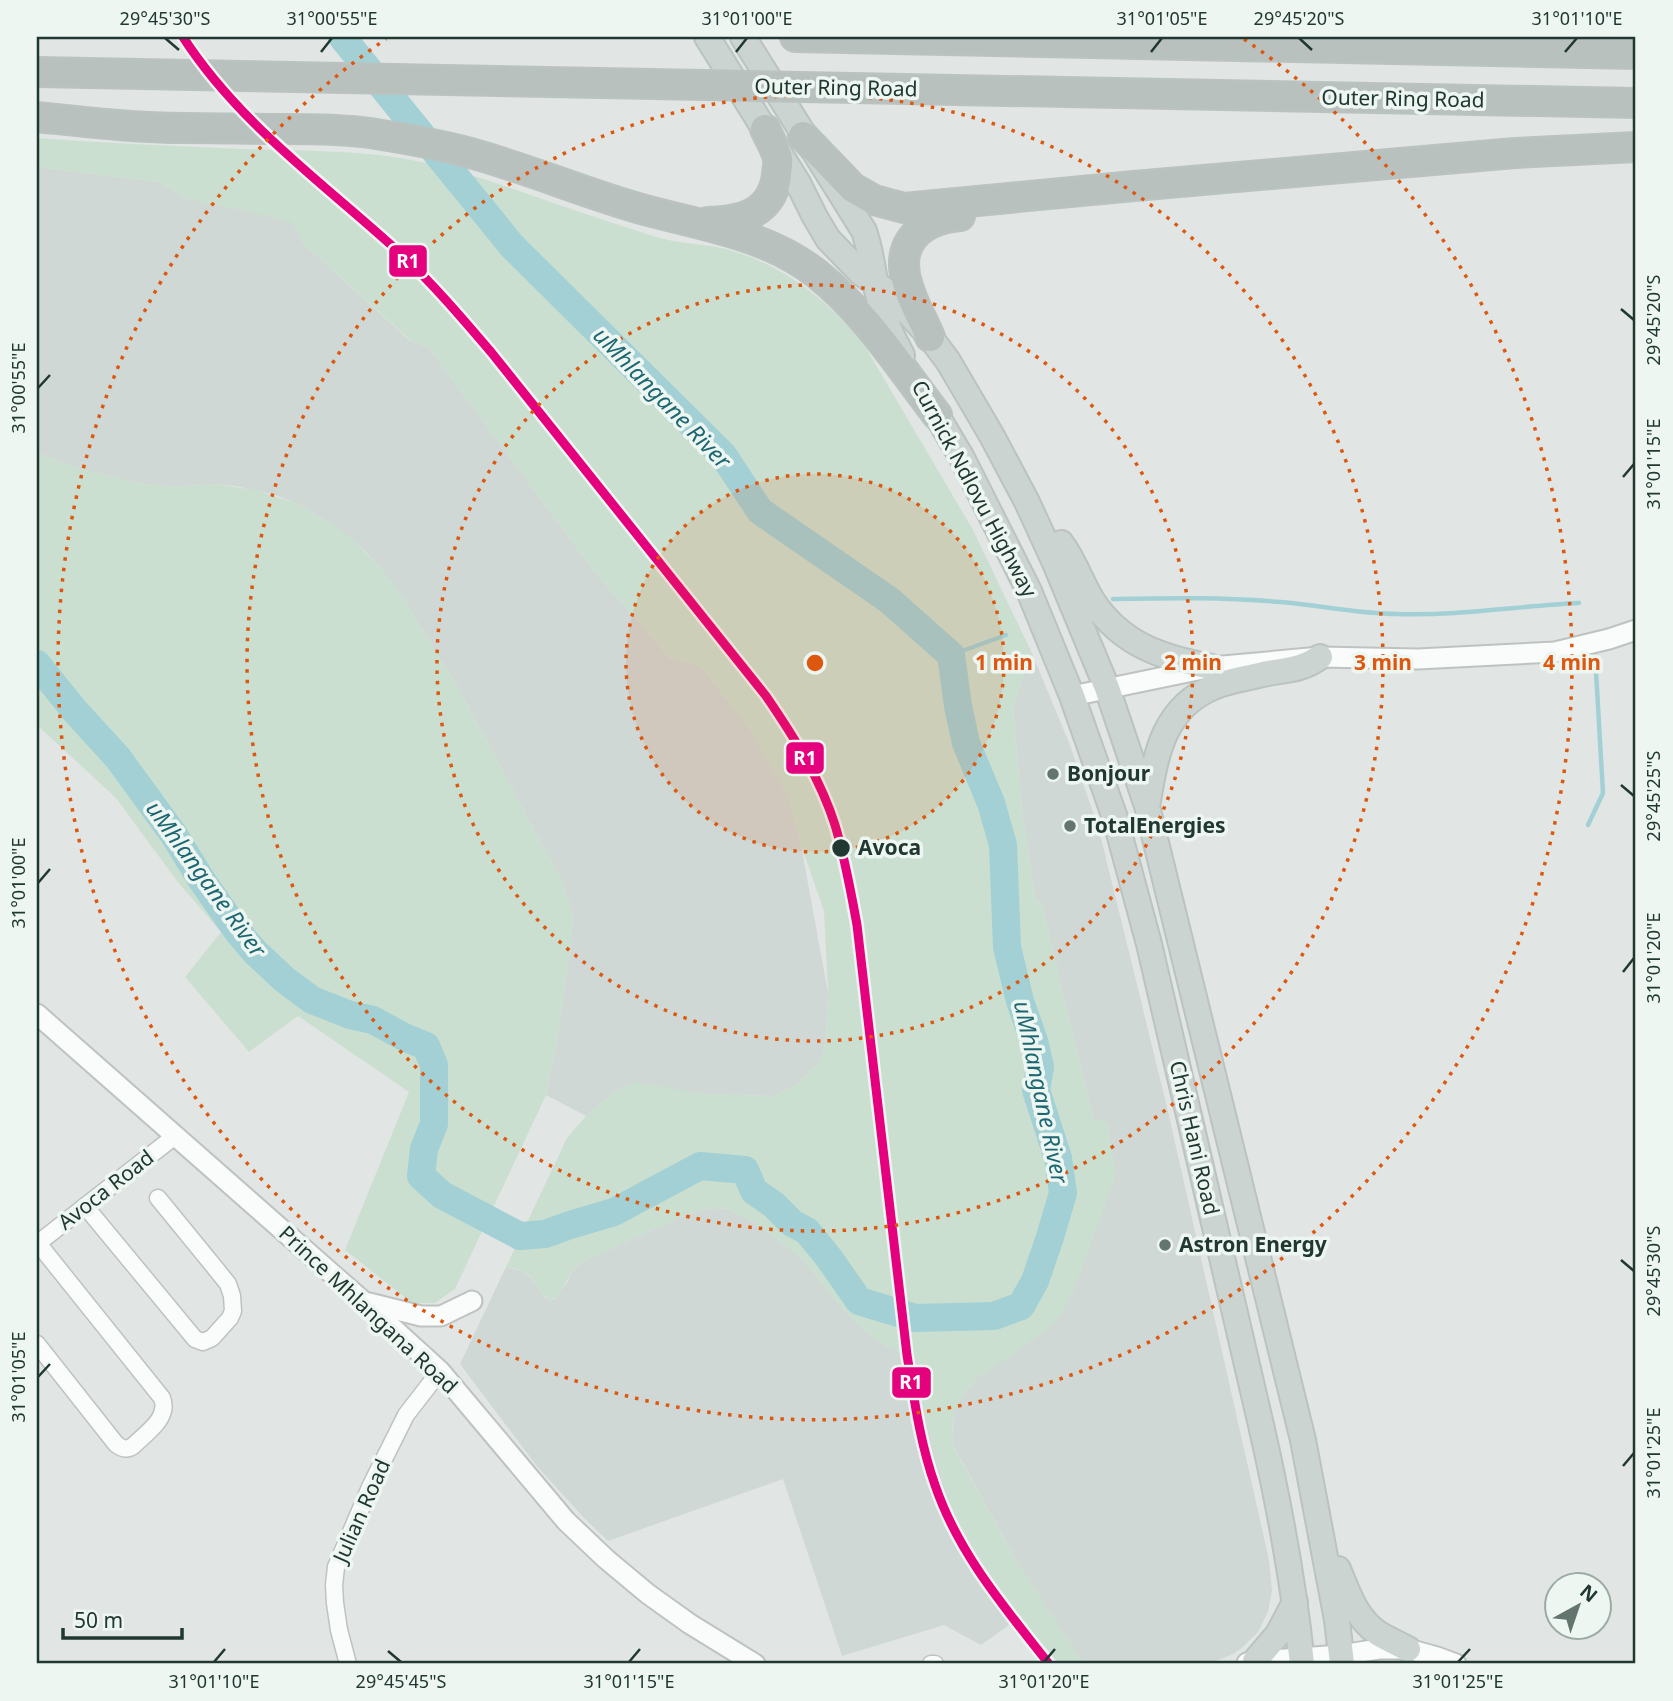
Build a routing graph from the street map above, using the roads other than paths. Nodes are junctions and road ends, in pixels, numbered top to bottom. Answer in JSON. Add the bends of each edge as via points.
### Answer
{"nodes":[{"id":1,"x":707,"y":37,"type":"edge"},
{"id":2,"x":743,"y":37,"type":"edge"},
{"id":3,"x":796,"y":37,"type":"edge"},
{"id":4,"x":824,"y":37,"type":"edge"},
{"id":5,"x":1636,"y":54,"type":"edge"},
{"id":6,"x":37,"y":72,"type":"edge"},
{"id":7,"x":1636,"y":103,"type":"edge"},
{"id":8,"x":37,"y":117,"type":"edge"},
{"id":9,"x":765,"y":129,"type":"junction"},
{"id":10,"x":803,"y":136,"type":"junction"},
{"id":11,"x":1636,"y":147,"type":"edge"},
{"id":12,"x":1135,"y":186,"type":"junction"},
{"id":13,"x":698,"y":223,"type":"junction"},
{"id":14,"x":875,"y":284,"type":"junction"},
{"id":15,"x":930,"y":337,"type":"junction"},
{"id":16,"x":937,"y":415,"type":"junction"},
{"id":17,"x":1027,"y":502,"type":"junction"},
{"id":18,"x":1636,"y":630,"type":"edge"},
{"id":19,"x":1320,"y":657,"type":"junction"},
{"id":20,"x":1212,"y":667,"type":"junction"},
{"id":21,"x":1107,"y":688,"type":"junction"},
{"id":22,"x":1072,"y":695,"type":"junction"},
{"id":23,"x":1147,"y":806,"type":"junction"},
{"id":24,"x":37,"y":1014,"type":"edge"},
{"id":25,"x":175,"y":1136,"type":"junction"},
{"id":26,"x":158,"y":1198,"type":"dead end"},
{"id":27,"x":85,"y":1206,"type":"junction"},
{"id":28,"x":37,"y":1243,"type":"edge"},
{"id":29,"x":472,"y":1301,"type":"dead end"},
{"id":30,"x":364,"y":1302,"type":"junction"},
{"id":31,"x":37,"y":1345,"type":"edge"},
{"id":32,"x":440,"y":1371,"type":"junction"},
{"id":33,"x":1320,"y":1527,"type":"junction"},
{"id":34,"x":1296,"y":1602,"type":"junction"},
{"id":35,"x":1408,"y":1649,"type":"junction"},
{"id":36,"x":729,"y":1658,"type":"edge"},
{"id":37,"x":1341,"y":1659,"type":"edge"},
{"id":38,"x":1302,"y":1661,"type":"edge"},
{"id":39,"x":1249,"y":1662,"type":"edge"},
{"id":40,"x":348,"y":1664,"type":"edge"},
{"id":41,"x":755,"y":1664,"type":"edge"},
{"id":42,"x":1456,"y":1664,"type":"edge"}],
"edges":[{"from":1,"to":9,"type":"main road","name":"Curnick Ndlovu Highway"},
{"from":2,"to":10,"type":"main road","name":"Curnick Ndlovu Highway"},
{"from":3,"to":4,"type":"highway"},
{"from":4,"to":5,"type":"highway"},
{"from":6,"to":7,"type":"highway","name":"Outer Ring Road","bridge":true},
{"from":8,"to":13,"type":"highway","via":[[180,128],[377,134],[465,152],[623,204]]},
{"from":9,"to":13,"type":"highway","via":[[779,161],[769,199],[743,218]]},
{"from":9,"to":14,"type":"main road","name":"Curnick Ndlovu Highway","via":[[828,239]]},
{"from":10,"to":12,"type":"highway","via":[[853,188],[874,200],[904,208]]},
{"from":10,"to":14,"type":"main road","name":"Curnick Ndlovu Highway","via":[[864,231]]},
{"from":11,"to":12,"type":"highway"},
{"from":12,"to":15,"type":"highway","via":[[1023,209],[953,217],[916,232],[905,249],[904,266],[907,285]]},
{"from":13,"to":16,"type":"highway","via":[[760,241],[817,273],[866,323]]},
{"from":14,"to":15,"type":"main road","name":"Curnick Ndlovu Highway","via":[[895,298]]},
{"from":14,"to":16,"type":"main road","name":"Curnick Ndlovu Highway","via":[[893,340]]},
{"from":15,"to":17,"type":"main road","name":"Curnick Ndlovu Highway","via":[[961,382]]},
{"from":16,"to":22,"type":"main road","name":"Curnick Ndlovu Highway","via":[[1029,591]]},
{"from":17,"to":20,"type":"main road","via":[[1065,548],[1092,600],[1121,633],[1162,656]]},
{"from":17,"to":21,"type":"main road","name":"Curnick Ndlovu Highway"},
{"from":18,"to":19,"type":"street","via":[[1555,652],[1418,659]]},
{"from":19,"to":20,"type":"street"},
{"from":19,"to":23,"type":"main road","via":[[1301,668],[1216,686],[1192,698],[1174,716],[1163,738]]},
{"from":20,"to":21,"type":"street"},
{"from":21,"to":22,"type":"street"},
{"from":21,"to":23,"type":"main road","name":"Chris Hani Road"},
{"from":22,"to":34,"type":"main road","name":"Chris Hani Road","via":[[1115,818],[1149,944],[1277,1496]]},
{"from":23,"to":33,"type":"main road","name":"Chris Hani Road","via":[[1303,1440]]},
{"from":24,"to":25,"type":"street","name":"Prince Mhlangana Road"},
{"from":25,"to":27,"type":"street","name":"Avoca Road"},
{"from":25,"to":30,"type":"street","name":"Prince Mhlangana Road"},
{"from":26,"to":27,"type":"street","via":[[230,1290],[230,1318],[206,1341],[195,1339]]},
{"from":27,"to":28,"type":"street","name":"Avoca Road"},
{"from":28,"to":31,"type":"street","via":[[162,1398],[162,1417],[129,1449],[120,1448]]},
{"from":29,"to":30,"type":"street","via":[[441,1316],[421,1316]]},
{"from":30,"to":32,"type":"street","name":"Prince Mhlangana Road"},
{"from":32,"to":36,"type":"street","name":"Prince Mhlangana Road","via":[[576,1531]]},
{"from":32,"to":40,"type":"street","name":"Julian Road","via":[[406,1415],[336,1567],[335,1603]]},
{"from":33,"to":35,"type":"main road","via":[[1354,1607],[1377,1633]]},
{"from":33,"to":37,"type":"main road","name":"Chris Hani Road"},
{"from":34,"to":38,"type":"main road","name":"Chris Hani Road"},
{"from":34,"to":39,"type":"main road","via":[[1279,1634]]},
{"from":35,"to":37,"type":"street","via":[[1379,1649]]},
{"from":35,"to":42,"type":"street"},
{"from":36,"to":41,"type":"street","name":"Prince Mhlangana Road"},
{"from":37,"to":38,"type":"street"},
{"from":38,"to":39,"type":"street"}]}
